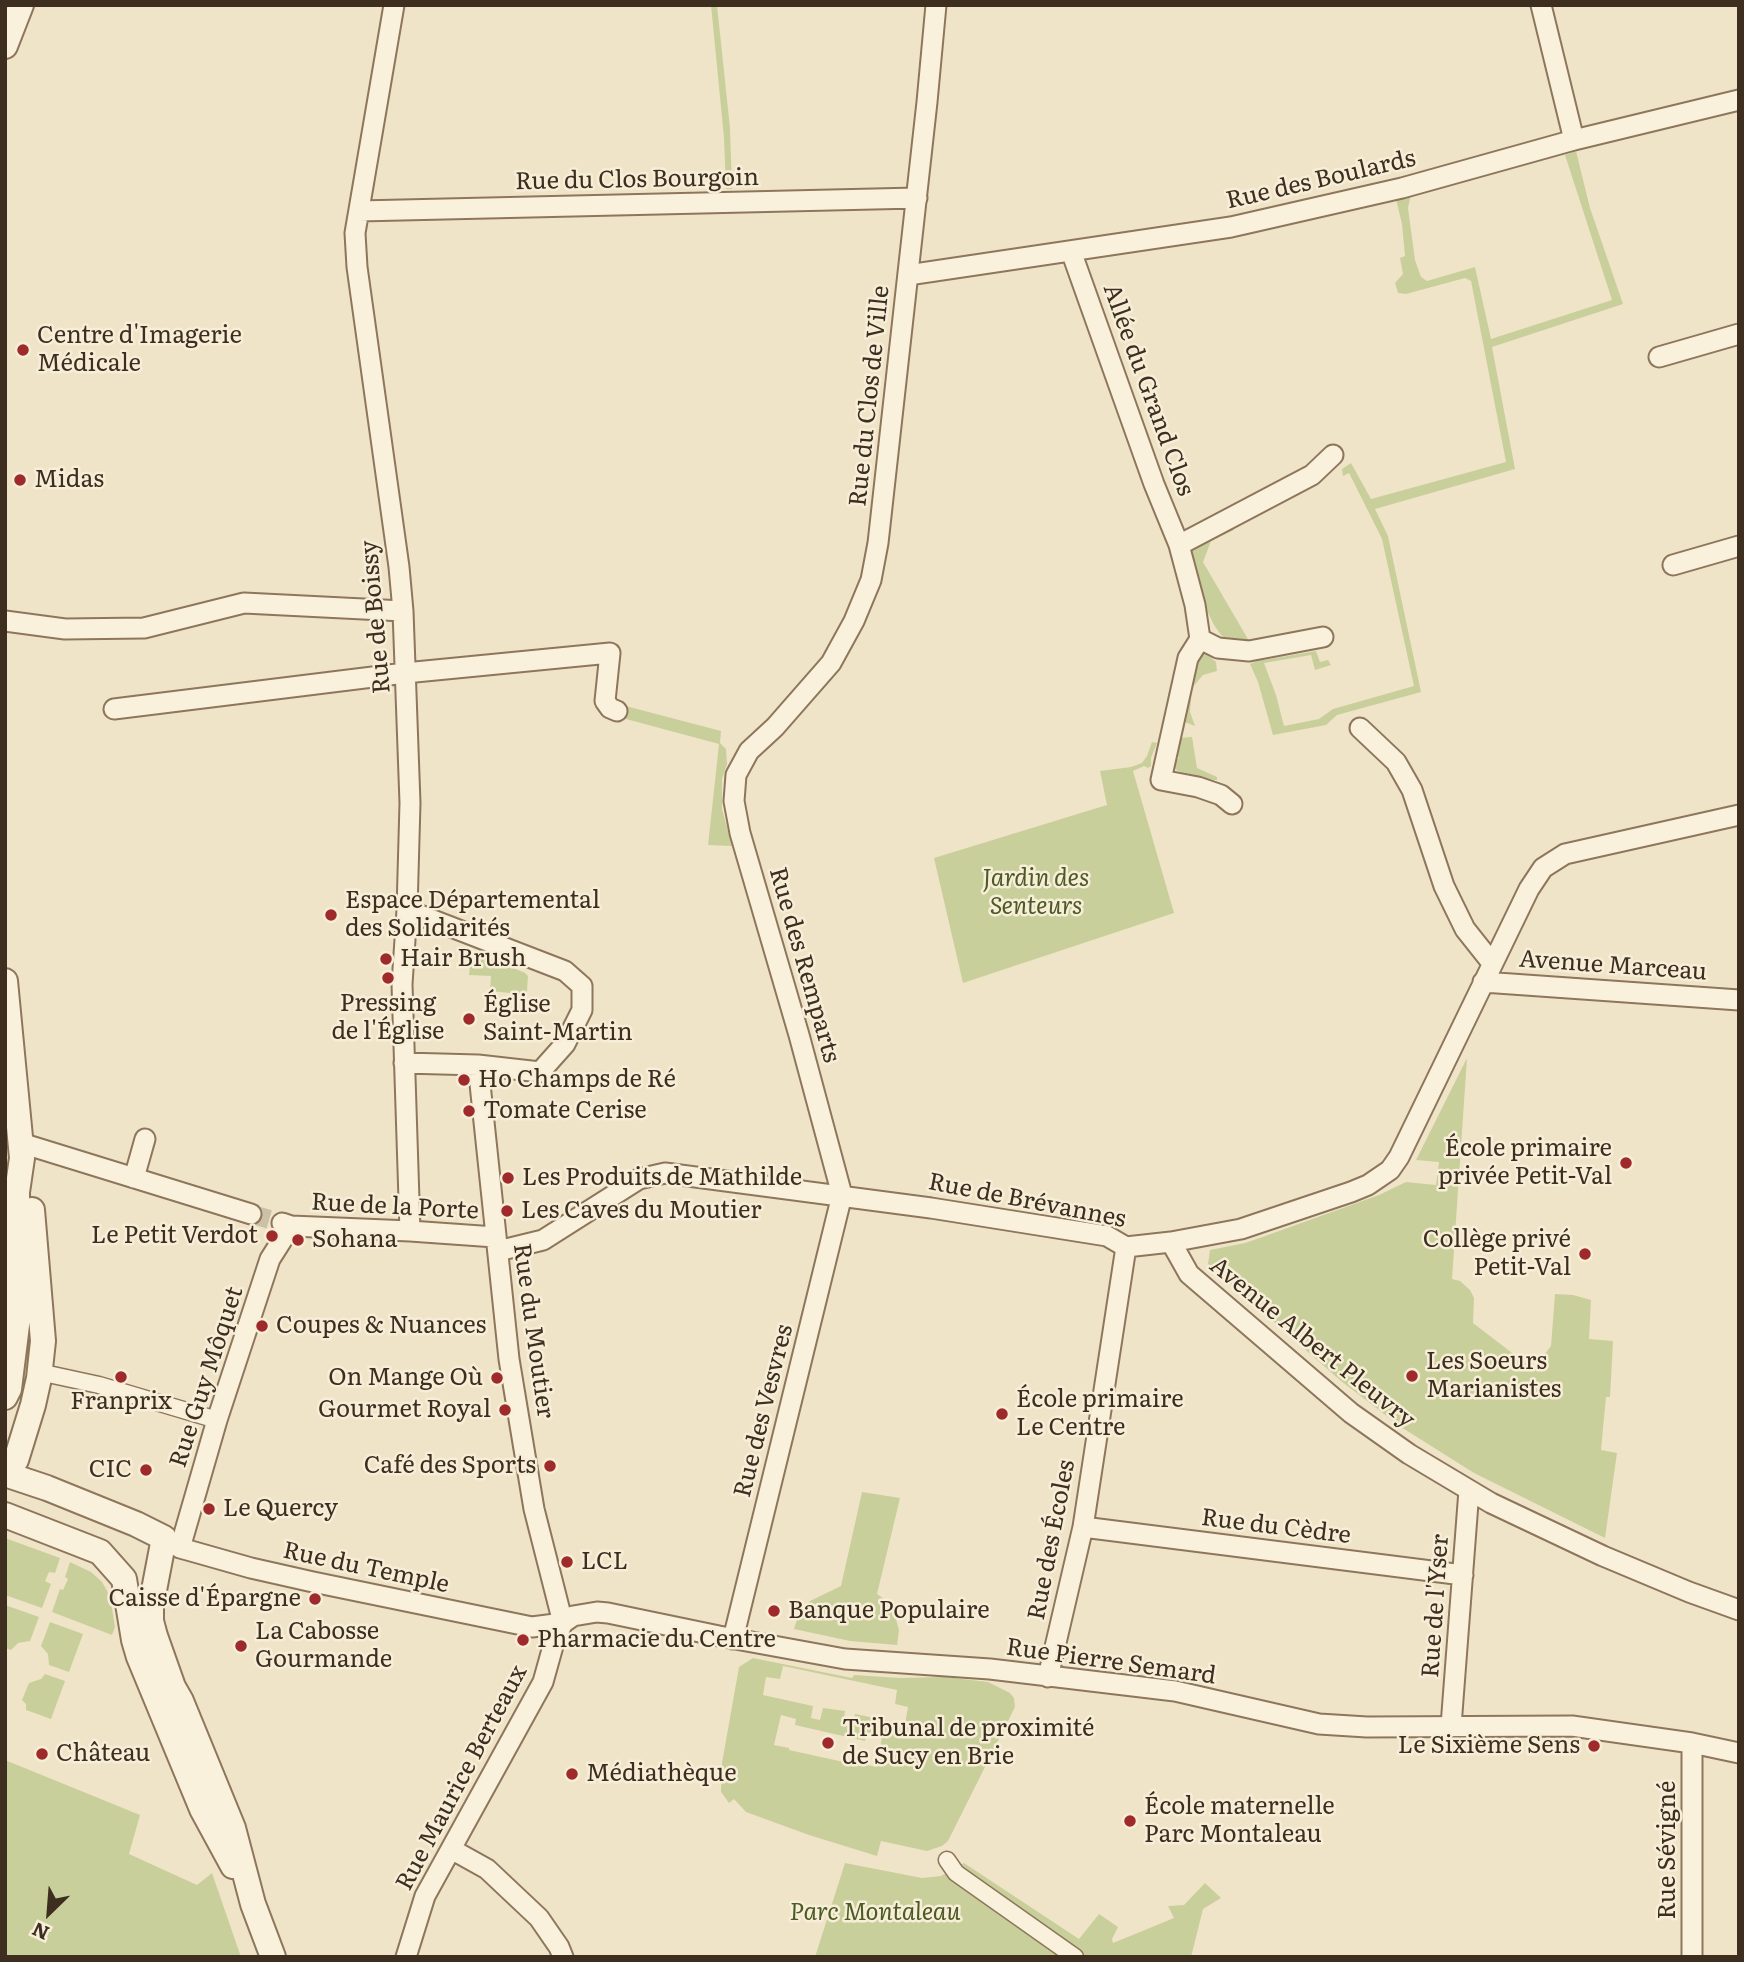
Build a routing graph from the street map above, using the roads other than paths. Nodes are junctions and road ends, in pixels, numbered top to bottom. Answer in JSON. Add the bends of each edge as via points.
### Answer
{"nodes":[{"id":1,"x":21,"y":5,"type":"edge"},
{"id":2,"x":394,"y":5,"type":"edge"},
{"id":3,"x":936,"y":5,"type":"edge"},
{"id":4,"x":1541,"y":5,"type":"edge"},
{"id":5,"x":5,"y":46,"type":"edge"},
{"id":6,"x":1739,"y":100,"type":"edge"},
{"id":7,"x":1574,"y":140,"type":"junction"},
{"id":8,"x":917,"y":198,"type":"junction"},
{"id":9,"x":359,"y":211,"type":"junction"},
{"id":10,"x":1071,"y":251,"type":"junction"},
{"id":11,"x":908,"y":275,"type":"junction"},
{"id":12,"x":1739,"y":334,"type":"edge"},
{"id":13,"x":1659,"y":357,"type":"dead end"},
{"id":14,"x":1333,"y":455,"type":"dead end"},
{"id":15,"x":1179,"y":545,"type":"junction"},
{"id":16,"x":1739,"y":546,"type":"edge"},
{"id":17,"x":1673,"y":565,"type":"dead end"},
{"id":18,"x":403,"y":611,"type":"junction"},
{"id":19,"x":5,"y":621,"type":"edge"},
{"id":20,"x":1324,"y":637,"type":"dead end"},
{"id":21,"x":1200,"y":639,"type":"junction"},
{"id":22,"x":405,"y":673,"type":"junction"},
{"id":23,"x":114,"y":709,"type":"dead end"},
{"id":24,"x":617,"y":711,"type":"dead end"},
{"id":25,"x":1360,"y":728,"type":"dead end"},
{"id":26,"x":749,"y":751,"type":"joint"},
{"id":27,"x":1232,"y":804,"type":"dead end"},
{"id":28,"x":1739,"y":815,"type":"edge"},
{"id":29,"x":407,"y":909,"type":"junction"},
{"id":30,"x":1492,"y":962,"type":"junction"},
{"id":31,"x":5,"y":981,"type":"edge"},
{"id":32,"x":1483,"y":982,"type":"junction"},
{"id":33,"x":1739,"y":1000,"type":"edge"},
{"id":34,"x":404,"y":1063,"type":"junction"},
{"id":35,"x":478,"y":1065,"type":"junction"},
{"id":36,"x":145,"y":1139,"type":"dead end"},
{"id":37,"x":21,"y":1151,"type":"junction"},
{"id":38,"x":134,"y":1178,"type":"junction"},
{"id":39,"x":842,"y":1195,"type":"junction"},
{"id":40,"x":251,"y":1214,"type":"tunnel mouth"},
{"id":41,"x":287,"y":1225,"type":"joint"},
{"id":42,"x":410,"y":1231,"type":"junction"},
{"id":43,"x":1171,"y":1242,"type":"junction"},
{"id":44,"x":497,"y":1244,"type":"junction"},
{"id":45,"x":1126,"y":1247,"type":"junction"},
{"id":46,"x":11,"y":1319,"type":"edge"},
{"id":47,"x":8,"y":1362,"type":"edge"},
{"id":48,"x":39,"y":1372,"type":"junction"},
{"id":49,"x":5,"y":1397,"type":"edge"},
{"id":50,"x":217,"y":1420,"type":"junction"},
{"id":51,"x":5,"y":1474,"type":"edge"},
{"id":52,"x":1469,"y":1490,"type":"junction"},
{"id":53,"x":5,"y":1515,"type":"edge"},
{"id":54,"x":1083,"y":1527,"type":"junction"},
{"id":55,"x":172,"y":1543,"type":"junction"},
{"id":56,"x":1463,"y":1574,"type":"junction"},
{"id":57,"x":1739,"y":1610,"type":"edge"},
{"id":58,"x":563,"y":1623,"type":"junction"},
{"id":59,"x":733,"y":1639,"type":"junction"},
{"id":60,"x":1048,"y":1677,"type":"junction"},
{"id":61,"x":1451,"y":1726,"type":"junction"},
{"id":62,"x":1692,"y":1743,"type":"junction"},
{"id":63,"x":1739,"y":1753,"type":"edge"},
{"id":64,"x":451,"y":1849,"type":"junction"},
{"id":65,"x":947,"y":1860,"type":"dead end"},
{"id":66,"x":254,"y":1904,"type":"junction"},
{"id":67,"x":273,"y":1957,"type":"edge"},
{"id":68,"x":406,"y":1957,"type":"edge"},
{"id":69,"x":563,"y":1957,"type":"edge"},
{"id":70,"x":1074,"y":1957,"type":"edge"},
{"id":71,"x":1692,"y":1957,"type":"edge"}],
"edges":[{"from":1,"to":5,"type":"street"},
{"from":2,"to":9,"type":"street","name":"Rue de Boissy"},
{"from":3,"to":8,"type":"street","name":"Rue du Clos de Ville"},
{"from":4,"to":7,"type":"street"},
{"from":6,"to":7,"type":"street","name":"Rue des Boulards"},
{"from":7,"to":10,"type":"street","name":"Rue des Boulards","via":[[1305,211]]},
{"from":8,"to":9,"type":"street","name":"Rue du Clos Bourgoin"},
{"from":8,"to":11,"type":"street","name":"Rue du Clos de Ville"},
{"from":9,"to":18,"type":"street","name":"Rue de Boissy","via":[[357,267]]},
{"from":10,"to":11,"type":"street","name":"Rue des Boulards"},
{"from":10,"to":15,"type":"street","name":"Allée du Grand Clos"},
{"from":11,"to":26,"type":"street","name":"Rue du Clos de Ville","via":[[871,580],[831,663]]},
{"from":12,"to":13,"type":"street"},
{"from":14,"to":15,"type":"street","via":[[1312,475]]},
{"from":15,"to":21,"type":"street","name":"Allée du Grand Clos"},
{"from":16,"to":17,"type":"street"},
{"from":18,"to":19,"type":"street","via":[[244,603],[144,628],[65,629]]},
{"from":18,"to":22,"type":"street","name":"Rue de Boissy"},
{"from":20,"to":21,"type":"street","via":[[1249,651],[1218,648]]},
{"from":21,"to":27,"type":"street","via":[[1188,659],[1161,780],[1198,786]]},
{"from":22,"to":23,"type":"street"},
{"from":22,"to":24,"type":"street","via":[[610,653],[605,701]]},
{"from":22,"to":29,"type":"street","name":"Rue de Boissy","via":[[410,803]]},
{"from":25,"to":30,"type":"street","via":[[1396,762],[1412,790],[1444,886],[1465,929]]},
{"from":26,"to":39,"type":"street","name":"Rue des Remparts","via":[[736,775],[734,801],[740,833]]},
{"from":28,"to":30,"type":"street","name":"Rue de Brévannes","via":[[1553,860],[1535,878]]},
{"from":29,"to":34,"type":"street","name":"Rue de Boissy","via":[[402,984]]},
{"from":29,"to":35,"type":"street","via":[[565,971],[582,986],[582,1010],[565,1044],[540,1072]]},
{"from":30,"to":32,"type":"street","name":"Rue de Brévannes"},
{"from":31,"to":37,"type":"street"},
{"from":32,"to":33,"type":"street","name":"Avenue Marceau"},
{"from":32,"to":43,"type":"street","name":"Rue de Brévannes","via":[[1390,1170],[1368,1185],[1241,1229]]},
{"from":34,"to":35,"type":"street"},
{"from":34,"to":42,"type":"street","name":"Rue de Boissy"},
{"from":35,"to":44,"type":"street","name":"Rue du Moutier"},
{"from":36,"to":38,"type":"street"},
{"from":37,"to":38,"type":"street"},
{"from":37,"to":46,"type":"street"},
{"from":37,"to":48,"type":"street","via":[[30,1191],[41,1313]]},
{"from":38,"to":40,"type":"street"},
{"from":39,"to":44,"type":"street","name":"Rue de Brévannes","via":[[665,1173],[639,1179],[543,1240]]},
{"from":39,"to":45,"type":"street","name":"Rue de Brévannes","via":[[1107,1236]]},
{"from":39,"to":59,"type":"street","name":"Rue des Vesvres"},
{"from":41,"to":42,"type":"street","name":"Rue de la Porte"},
{"from":41,"to":50,"type":"street","name":"Rue Guy Môquet","via":[[271,1259]]},
{"from":42,"to":44,"type":"street","name":"Rue de la Porte"},
{"from":43,"to":45,"type":"street","name":"Rue de Brévannes"},
{"from":43,"to":52,"type":"street","name":"Avenue Albert Pleuvry","via":[[1189,1274],[1351,1413]]},
{"from":44,"to":58,"type":"street","name":"Rue du Moutier","via":[[509,1359],[534,1508]]},
{"from":45,"to":54,"type":"street","name":"Rue des Écoles"},
{"from":46,"to":47,"type":"street"},
{"from":47,"to":49,"type":"street"},
{"from":48,"to":50,"type":"street"},
{"from":48,"to":51,"type":"street","via":[[16,1460]]},
{"from":50,"to":55,"type":"street","name":"Rue Guy Môquet"},
{"from":51,"to":55,"type":"street","via":[[124,1519]]},
{"from":52,"to":56,"type":"street","name":"Rue de l'Yser"},
{"from":52,"to":57,"type":"street","name":"Avenue Albert Pleuvry","via":[[1603,1556]]},
{"from":53,"to":66,"type":"street","via":[[100,1552],[124,1579],[139,1657],[202,1809]]},
{"from":54,"to":56,"type":"street","name":"Rue du Cèdre"},
{"from":54,"to":60,"type":"street","name":"Rue des Écoles"},
{"from":55,"to":58,"type":"street","name":"Rue du Temple","via":[[288,1577],[532,1627]]},
{"from":55,"to":66,"type":"street","via":[[151,1606],[151,1621],[173,1687],[233,1828]]},
{"from":56,"to":61,"type":"street","name":"Rue de l'Yser"},
{"from":58,"to":59,"type":"street","name":"Rue Pierre Semard","via":[[573,1616],[608,1613]]},
{"from":58,"to":64,"type":"street","name":"Rue Maurice Berteaux","via":[[542,1682]]},
{"from":59,"to":60,"type":"street","name":"Rue Pierre Semard","via":[[845,1659]]},
{"from":60,"to":61,"type":"street","name":"Rue Pierre Semard","via":[[1175,1691],[1319,1724]]},
{"from":61,"to":62,"type":"street","name":"Rue Pierre Semard","via":[[1573,1726]]},
{"from":62,"to":63,"type":"street","name":"Rue Pierre Semard"},
{"from":62,"to":71,"type":"street","name":"Rue Sévigné"},
{"from":64,"to":68,"type":"street","name":"Rue Maurice Berteaux","via":[[425,1896]]},
{"from":64,"to":69,"type":"street","via":[[487,1870],[539,1918]]},
{"from":65,"to":70,"type":"street","via":[[956,1873]]},
{"from":66,"to":67,"type":"street"}]}
